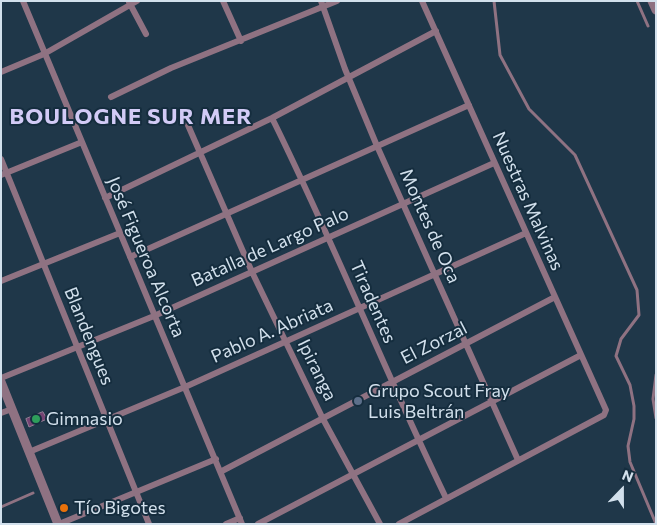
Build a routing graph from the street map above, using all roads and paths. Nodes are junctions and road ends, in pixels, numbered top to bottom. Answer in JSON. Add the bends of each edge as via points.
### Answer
{"nodes":[{"id":1,"x":22,"y":1,"type":"edge"},
{"id":2,"x":137,"y":1,"type":"edge"},
{"id":3,"x":224,"y":1,"type":"edge"},
{"id":4,"x":337,"y":1,"type":"edge"},
{"id":5,"x":422,"y":1,"type":"edge"},
{"id":6,"x":494,"y":1,"type":"edge"},
{"id":7,"x":637,"y":1,"type":"edge"},
{"id":8,"x":652,"y":1,"type":"edge"},
{"id":9,"x":129,"y":3,"type":"edge"},
{"id":10,"x":323,"y":4,"type":"edge"},
{"id":11,"x":656,"y":10,"type":"edge"},
{"id":12,"x":648,"y":26,"type":"dead end"},
{"id":13,"x":436,"y":31,"type":"junction"},
{"id":14,"x":146,"y":34,"type":"dead end"},
{"id":15,"x":241,"y":41,"type":"junction"},
{"id":16,"x":44,"y":54,"type":"junction"},
{"id":17,"x":1,"y":72,"type":"edge"},
{"id":18,"x":348,"y":77,"type":"junction"},
{"id":19,"x":111,"y":97,"type":"dead end"},
{"id":20,"x":469,"y":105,"type":"junction"},
{"id":21,"x":184,"y":116,"type":"dead end"},
{"id":22,"x":272,"y":118,"type":"junction"},
{"id":23,"x":82,"y":142,"type":"junction"},
{"id":24,"x":378,"y":146,"type":"junction"},
{"id":25,"x":201,"y":154,"type":"junction"},
{"id":26,"x":1,"y":160,"type":"edge"},
{"id":27,"x":494,"y":163,"type":"junction"},
{"id":28,"x":4,"y":174,"type":"edge"},
{"id":29,"x":302,"y":180,"type":"junction"},
{"id":30,"x":105,"y":198,"type":"junction"},
{"id":31,"x":403,"y":203,"type":"junction"},
{"id":32,"x":226,"y":213,"type":"junction"},
{"id":33,"x":120,"y":232,"type":"junction"},
{"id":34,"x":526,"y":233,"type":"junction"},
{"id":35,"x":328,"y":238,"type":"junction"},
{"id":36,"x":130,"y":257,"type":"junction"},
{"id":37,"x":44,"y":264,"type":"junction"},
{"id":38,"x":252,"y":272,"type":"junction"},
{"id":39,"x":435,"y":274,"type":"junction"},
{"id":40,"x":1,"y":281,"type":"edge"},
{"id":41,"x":555,"y":297,"type":"junction"},
{"id":42,"x":359,"y":309,"type":"junction"},
{"id":43,"x":154,"y":316,"type":"junction"},
{"id":44,"x":286,"y":341,"type":"junction"},
{"id":45,"x":466,"y":343,"type":"junction"},
{"id":46,"x":77,"y":346,"type":"junction"},
{"id":47,"x":581,"y":355,"type":"junction"},
{"id":48,"x":656,"y":375,"type":"edge"},
{"id":49,"x":1,"y":378,"type":"edge"},
{"id":50,"x":1,"y":382,"type":"edge"},
{"id":51,"x":392,"y":382,"type":"junction"},
{"id":52,"x":184,"y":387,"type":"junction"},
{"id":53,"x":492,"y":401,"type":"junction"},
{"id":54,"x":12,"y":409,"type":"junction"},
{"id":55,"x":1,"y":413,"type":"edge"},
{"id":56,"x":656,"y":418,"type":"edge"},
{"id":57,"x":323,"y":419,"type":"junction"},
{"id":58,"x":107,"y":420,"type":"junction"},
{"id":59,"x":418,"y":440,"type":"junction"},
{"id":60,"x":29,"y":452,"type":"junction"},
{"id":61,"x":216,"y":459,"type":"junction"},
{"id":62,"x":518,"y":460,"type":"junction"},
{"id":63,"x":222,"y":471,"type":"junction"},
{"id":64,"x":354,"y":475,"type":"junction"},
{"id":65,"x":136,"y":492,"type":"junction"},
{"id":66,"x":33,"y":493,"type":"dead end"},
{"id":67,"x":446,"y":498,"type":"junction"},
{"id":68,"x":1,"y":507,"type":"edge"},
{"id":69,"x":241,"y":521,"type":"edge"},
{"id":70,"x":59,"y":524,"type":"edge"},
{"id":71,"x":149,"y":524,"type":"edge"},
{"id":72,"x":226,"y":524,"type":"edge"},
{"id":73,"x":258,"y":524,"type":"edge"},
{"id":74,"x":380,"y":524,"type":"edge"},
{"id":75,"x":399,"y":524,"type":"edge"},
{"id":76,"x":656,"y":524,"type":"edge"}],
"edges":[{"from":1,"to":16,"type":"street","name":"José Figueroa Alcorta"},
{"from":2,"to":9,"type":"street"},
{"from":3,"to":15,"type":"street"},
{"from":4,"to":10,"type":"street"},
{"from":5,"to":13,"type":"street","name":"Nuestras Malvinas"},
{"from":6,"to":76,"type":"lane","via":[[498,48],[504,63],[528,109],[575,155],[637,290],[639,315],[621,339],[616,356],[630,385],[634,406],[628,446],[630,462]]},
{"from":7,"to":12,"type":"lane"},
{"from":8,"to":11,"type":"street"},
{"from":9,"to":14,"type":"street"},
{"from":9,"to":16,"type":"street"},
{"from":10,"to":15,"type":"street"},
{"from":10,"to":18,"type":"street","name":"Montes de Oca"},
{"from":13,"to":18,"type":"street"},
{"from":13,"to":20,"type":"street","name":"Nuestras Malvinas"},
{"from":15,"to":19,"type":"street","via":[[170,68]]},
{"from":16,"to":17,"type":"street"},
{"from":16,"to":23,"type":"street","name":"José Figueroa Alcorta"},
{"from":18,"to":22,"type":"street"},
{"from":18,"to":24,"type":"street","name":"Montes de Oca"},
{"from":20,"to":24,"type":"street"},
{"from":20,"to":27,"type":"street","name":"Nuestras Malvinas"},
{"from":21,"to":25,"type":"street","name":"Ipiranga"},
{"from":22,"to":25,"type":"street"},
{"from":22,"to":29,"type":"street","name":"Tiradentes"},
{"from":23,"to":28,"type":"street"},
{"from":23,"to":30,"type":"street","name":"José Figueroa Alcorta"},
{"from":24,"to":29,"type":"street"},
{"from":24,"to":31,"type":"street","name":"Montes de Oca"},
{"from":25,"to":30,"type":"street"},
{"from":25,"to":32,"type":"street","name":"Ipiranga"},
{"from":26,"to":28,"type":"street","name":"Blandengues"},
{"from":27,"to":31,"type":"street","name":"Batalla de Largo Palo"},
{"from":27,"to":34,"type":"street","name":"Nuestras Malvinas"},
{"from":28,"to":37,"type":"street","name":"Blandengues"},
{"from":29,"to":32,"type":"street"},
{"from":29,"to":35,"type":"street","name":"Tiradentes"},
{"from":30,"to":33,"type":"street","name":"José Figueroa Alcorta"},
{"from":31,"to":35,"type":"street","name":"Batalla de Largo Palo"},
{"from":31,"to":39,"type":"street","name":"Montes de Oca"},
{"from":32,"to":36,"type":"street"},
{"from":32,"to":38,"type":"street","name":"Ipiranga"},
{"from":33,"to":36,"type":"street","name":"José Figueroa Alcorta"},
{"from":33,"to":37,"type":"street"},
{"from":34,"to":39,"type":"street","name":"Pablo A. Abriata"},
{"from":34,"to":41,"type":"street","name":"Nuestras Malvinas"},
{"from":35,"to":38,"type":"street","name":"Batalla de Largo Palo"},
{"from":35,"to":42,"type":"street","name":"Tiradentes"},
{"from":36,"to":43,"type":"street","name":"José Figueroa Alcorta"},
{"from":37,"to":40,"type":"street"},
{"from":37,"to":46,"type":"street","name":"Blandengues"},
{"from":38,"to":43,"type":"street","name":"Batalla de Largo Palo"},
{"from":38,"to":44,"type":"street","name":"Ipiranga"},
{"from":39,"to":42,"type":"street","name":"Pablo A. Abriata"},
{"from":39,"to":45,"type":"street","name":"Montes de Oca"},
{"from":41,"to":45,"type":"street","name":"El Zorzal"},
{"from":41,"to":47,"type":"street","name":"Nuestras Malvinas"},
{"from":42,"to":44,"type":"street","name":"Pablo A. Abriata"},
{"from":42,"to":51,"type":"street","name":"Tiradentes"},
{"from":43,"to":46,"type":"street","name":"Batalla de Largo Palo"},
{"from":43,"to":52,"type":"street","name":"José Figueroa Alcorta"},
{"from":44,"to":52,"type":"street","name":"Pablo A. Abriata"},
{"from":44,"to":57,"type":"street","name":"Ipiranga"},
{"from":45,"to":51,"type":"street","name":"El Zorzal"},
{"from":45,"to":53,"type":"street","name":"Montes de Oca"},
{"from":46,"to":49,"type":"street","name":"Batalla de Largo Palo"},
{"from":46,"to":58,"type":"street","name":"Blandengues"},
{"from":47,"to":53,"type":"street"},
{"from":47,"to":62,"type":"street","name":"Nuestras Malvinas","via":[[606,413]]},
{"from":48,"to":56,"type":"lane","via":[[653,399]]},
{"from":50,"to":54,"type":"street"},
{"from":51,"to":57,"type":"street","name":"El Zorzal"},
{"from":51,"to":59,"type":"street","name":"Tiradentes"},
{"from":52,"to":58,"type":"street","name":"Pablo A. Abriata"},
{"from":52,"to":61,"type":"street","name":"José Figueroa Alcorta"},
{"from":53,"to":59,"type":"street"},
{"from":53,"to":62,"type":"street","name":"Montes de Oca"},
{"from":54,"to":55,"type":"street"},
{"from":54,"to":60,"type":"street"},
{"from":57,"to":63,"type":"street","name":"El Zorzal"},
{"from":57,"to":64,"type":"street","name":"Ipiranga"},
{"from":58,"to":60,"type":"street","name":"Pablo A. Abriata"},
{"from":58,"to":65,"type":"street","name":"Blandengues"},
{"from":59,"to":64,"type":"street"},
{"from":59,"to":67,"type":"street","name":"Tiradentes"},
{"from":60,"to":70,"type":"street"},
{"from":61,"to":63,"type":"street","name":"José Figueroa Alcorta"},
{"from":61,"to":65,"type":"street"},
{"from":62,"to":67,"type":"street"},
{"from":63,"to":69,"type":"street","name":"José Figueroa Alcorta"},
{"from":64,"to":73,"type":"street"},
{"from":64,"to":74,"type":"street","name":"Ipiranga"},
{"from":65,"to":70,"type":"street"},
{"from":65,"to":71,"type":"street","name":"Blandengues"},
{"from":66,"to":68,"type":"lane"},
{"from":67,"to":75,"type":"street"},
{"from":69,"to":72,"type":"street"}]}
